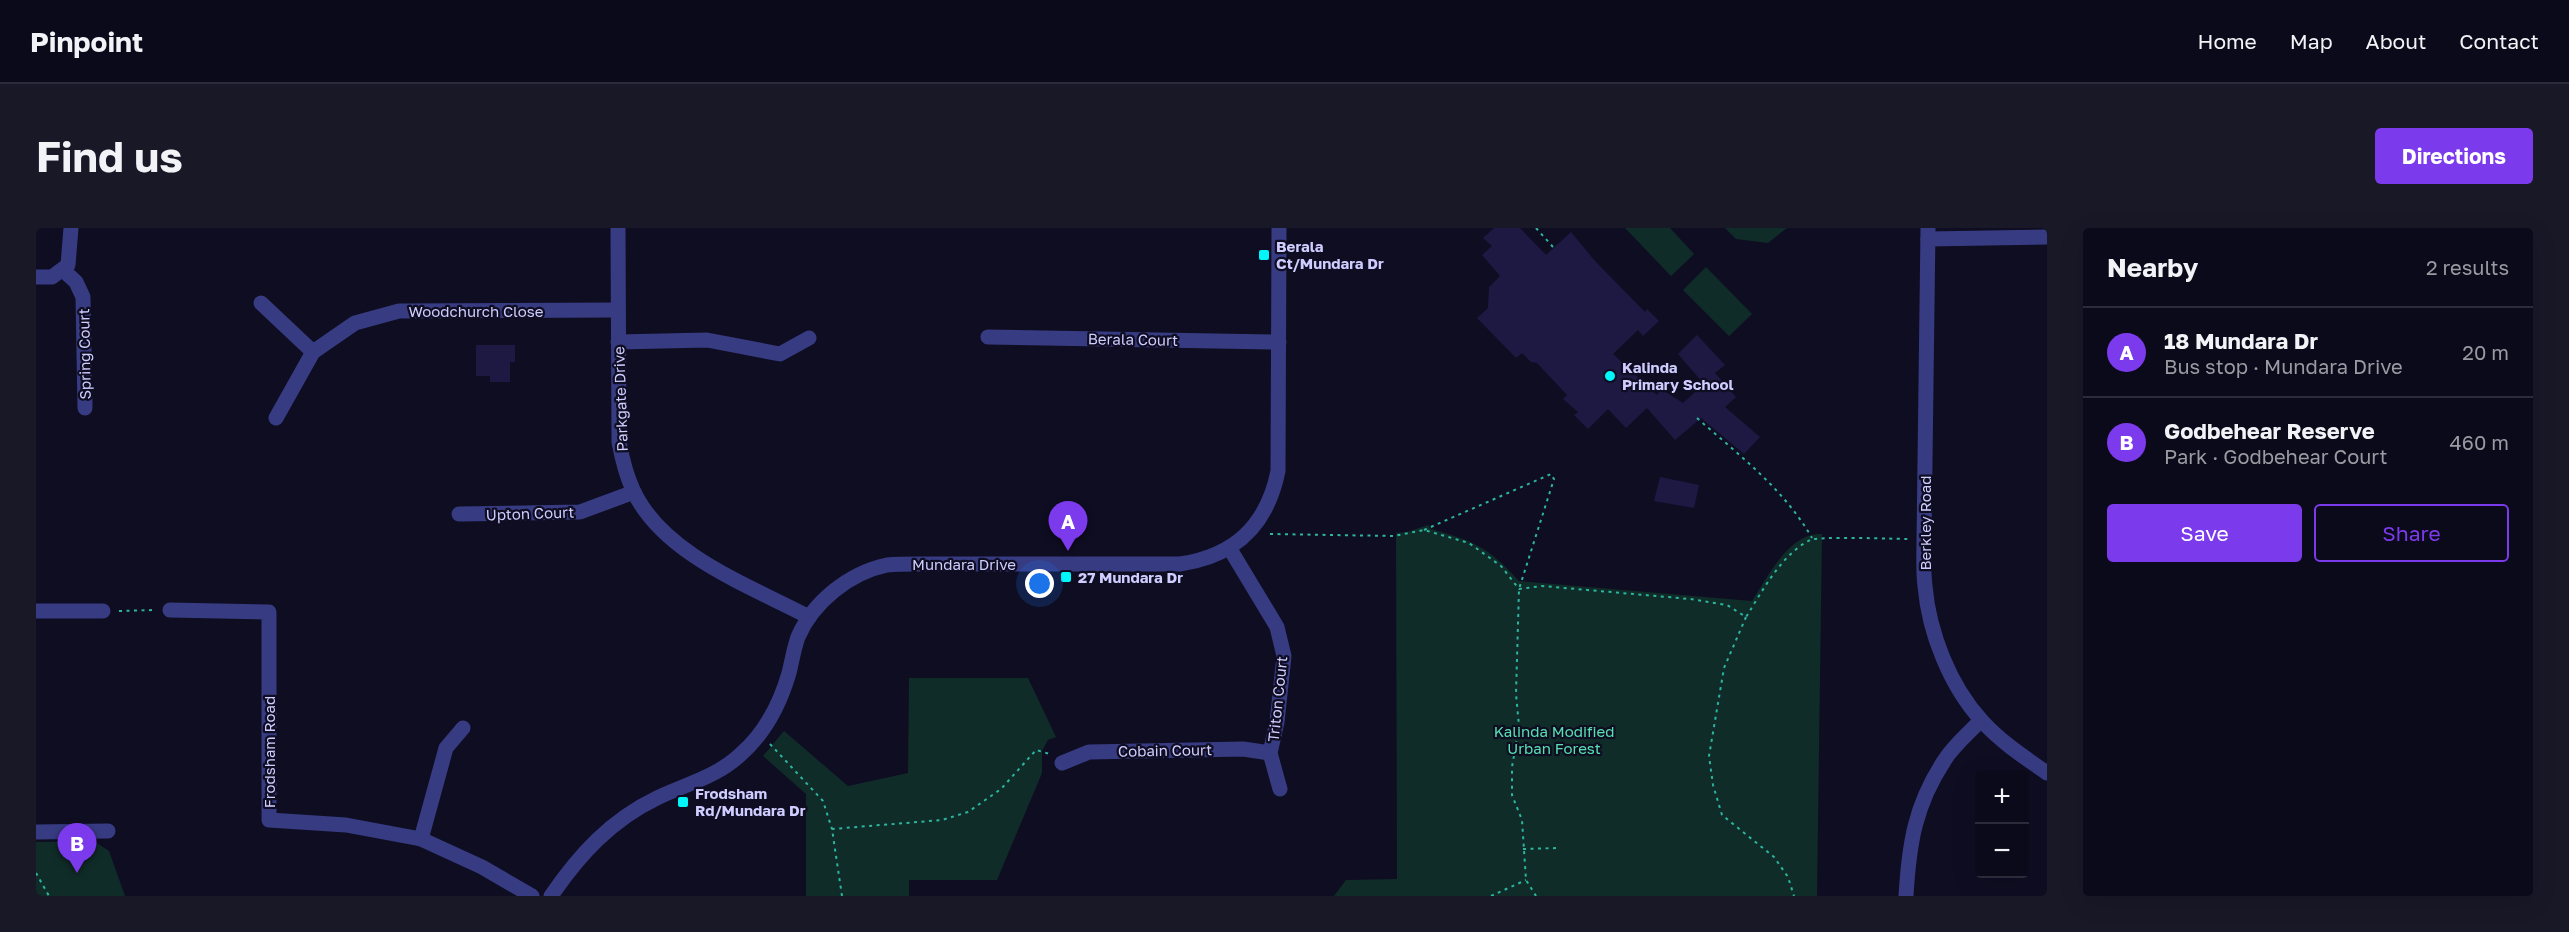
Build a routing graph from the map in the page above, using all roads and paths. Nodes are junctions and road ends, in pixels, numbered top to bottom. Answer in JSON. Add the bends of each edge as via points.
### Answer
{"nodes":[{"id":1,"x":70,"y":228,"type":"edge"},
{"id":2,"x":618,"y":228,"type":"edge"},
{"id":3,"x":1279,"y":228,"type":"edge"},
{"id":4,"x":1536,"y":228,"type":"edge"},
{"id":5,"x":1928,"y":234,"type":"edge"},
{"id":6,"x":2047,"y":237,"type":"edge"},
{"id":7,"x":1553,"y":246,"type":"dead end"},
{"id":8,"x":63,"y":270,"type":"junction"},
{"id":9,"x":36,"y":277,"type":"edge"},
{"id":10,"x":261,"y":303,"type":"dead end"},
{"id":11,"x":617,"y":310,"type":"junction"},
{"id":12,"x":988,"y":337,"type":"dead end"},
{"id":13,"x":809,"y":338,"type":"dead end"},
{"id":14,"x":618,"y":342,"type":"junction"},
{"id":15,"x":1279,"y":342,"type":"junction"},
{"id":16,"x":313,"y":352,"type":"junction"},
{"id":17,"x":85,"y":408,"type":"dead end"},
{"id":18,"x":276,"y":418,"type":"dead end"},
{"id":19,"x":1697,"y":418,"type":"dead end"},
{"id":20,"x":634,"y":492,"type":"junction"},
{"id":21,"x":459,"y":514,"type":"dead end"},
{"id":22,"x":1424,"y":530,"type":"junction"},
{"id":23,"x":1270,"y":534,"type":"dead end"},
{"id":24,"x":1812,"y":538,"type":"junction"},
{"id":25,"x":1909,"y":539,"type":"dead end"},
{"id":26,"x":1230,"y":549,"type":"junction"},
{"id":27,"x":1519,"y":589,"type":"junction"},
{"id":28,"x":170,"y":610,"type":"joint"},
{"id":29,"x":36,"y":611,"type":"edge"},
{"id":30,"x":104,"y":611,"type":"joint"},
{"id":31,"x":809,"y":617,"type":"junction"},
{"id":32,"x":1746,"y":617,"type":"junction"},
{"id":33,"x":1981,"y":720,"type":"junction"},
{"id":34,"x":463,"y":728,"type":"dead end"},
{"id":35,"x":761,"y":734,"type":"junction"},
{"id":36,"x":1270,"y":753,"type":"junction"},
{"id":37,"x":1062,"y":763,"type":"joint"},
{"id":38,"x":2047,"y":773,"type":"edge"},
{"id":39,"x":1280,"y":789,"type":"dead end"},
{"id":40,"x":832,"y":829,"type":"junction"},
{"id":41,"x":108,"y":831,"type":"dead end"},
{"id":42,"x":36,"y":832,"type":"edge"},
{"id":43,"x":421,"y":839,"type":"junction"},
{"id":44,"x":1559,"y":848,"type":"dead end"},
{"id":45,"x":1523,"y":849,"type":"junction"},
{"id":46,"x":36,"y":873,"type":"edge"},
{"id":47,"x":1526,"y":880,"type":"junction"},
{"id":48,"x":49,"y":896,"type":"edge"},
{"id":49,"x":532,"y":896,"type":"edge"},
{"id":50,"x":551,"y":896,"type":"edge"},
{"id":51,"x":842,"y":896,"type":"edge"},
{"id":52,"x":1491,"y":896,"type":"edge"},
{"id":53,"x":1536,"y":896,"type":"edge"},
{"id":54,"x":1794,"y":896,"type":"edge"},
{"id":55,"x":1906,"y":896,"type":"edge"}],
"edges":[{"from":1,"to":8,"type":"street","via":[[70,257]]},
{"from":2,"to":11,"type":"street","name":"Parkgate Drive"},
{"from":3,"to":15,"type":"street","name":"Mundara Drive"},
{"from":4,"to":7,"type":"path"},
{"from":5,"to":6,"type":"street"},
{"from":5,"to":33,"type":"street","name":"Berkley Road","via":[[1924,586],[1931,623],[1946,662]]},
{"from":8,"to":9,"type":"street","via":[[52,277]]},
{"from":8,"to":17,"type":"street","name":"Spring Court","via":[[76,282],[83,297]]},
{"from":10,"to":16,"type":"street"},
{"from":11,"to":14,"type":"street","name":"Parkgate Drive"},
{"from":11,"to":16,"type":"street","name":"Woodchurch Close","via":[[399,311],[355,322]]},
{"from":12,"to":15,"type":"street","name":"Berala Court"},
{"from":13,"to":14,"type":"street","via":[[780,354],[707,340]]},
{"from":14,"to":20,"type":"street","name":"Parkgate Drive","via":[[619,442]]},
{"from":15,"to":26,"type":"street","name":"Mundara Drive","via":[[1280,450],[1275,490],[1261,515]]},
{"from":16,"to":18,"type":"street","name":"Woodchurch Close"},
{"from":19,"to":24,"type":"path","via":[[1775,488]]},
{"from":20,"to":21,"type":"street","name":"Upton Court","via":[[580,512]]},
{"from":20,"to":31,"type":"street","name":"Parkgate Drive","via":[[654,523],[683,548]]},
{"from":22,"to":23,"type":"path","via":[[1394,536]]},
{"from":22,"to":27,"type":"path","via":[[1469,543],[1501,566]]},
{"from":22,"to":27,"type":"path","via":[[1551,474],[1554,479]]},
{"from":24,"to":25,"type":"path"},
{"from":24,"to":32,"type":"path","via":[[1788,557]]},
{"from":26,"to":31,"type":"street","name":"Mundara Drive","via":[[1203,561],[1180,564],[887,566],[842,585]]},
{"from":26,"to":36,"type":"street","name":"Triton Court","via":[[1277,627],[1284,656]]},
{"from":27,"to":32,"type":"path","via":[[1542,586],[1690,599],[1727,605]]},
{"from":27,"to":45,"type":"path","via":[[1519,726],[1512,795],[1522,820]]},
{"from":28,"to":30,"type":"path"},
{"from":28,"to":43,"type":"street","name":"Frodsham Road","via":[[269,612],[269,820],[346,825]]},
{"from":29,"to":30,"type":"street"},
{"from":31,"to":35,"type":"street","name":"Mundara Drive","via":[[798,639],[780,700]]},
{"from":32,"to":54,"type":"path","via":[[1724,668],[1709,756],[1713,785],[1722,815],[1774,857],[1788,877]]},
{"from":33,"to":38,"type":"street","name":"Berkley Road","via":[[2017,753]]},
{"from":33,"to":55,"type":"street","via":[[1945,759],[1925,794],[1909,848]]},
{"from":34,"to":43,"type":"street","via":[[446,748]]},
{"from":35,"to":40,"type":"path","via":[[823,801]]},
{"from":35,"to":50,"type":"street","name":"Mundara Drive","via":[[711,776],[656,798],[608,829],[571,867]]},
{"from":36,"to":37,"type":"street","name":"Cobain Court","via":[[1243,749],[1089,752]]},
{"from":36,"to":39,"type":"street","name":"Triton Court"},
{"from":37,"to":40,"type":"path","via":[[1049,753],[1036,750],[1002,789],[968,812],[942,820]]},
{"from":40,"to":51,"type":"path"},
{"from":41,"to":42,"type":"street"},
{"from":43,"to":49,"type":"street","name":"Frodsham Road"},
{"from":44,"to":45,"type":"path"},
{"from":45,"to":47,"type":"path"},
{"from":46,"to":48,"type":"path"},
{"from":47,"to":52,"type":"path"},
{"from":47,"to":53,"type":"path"}]}
